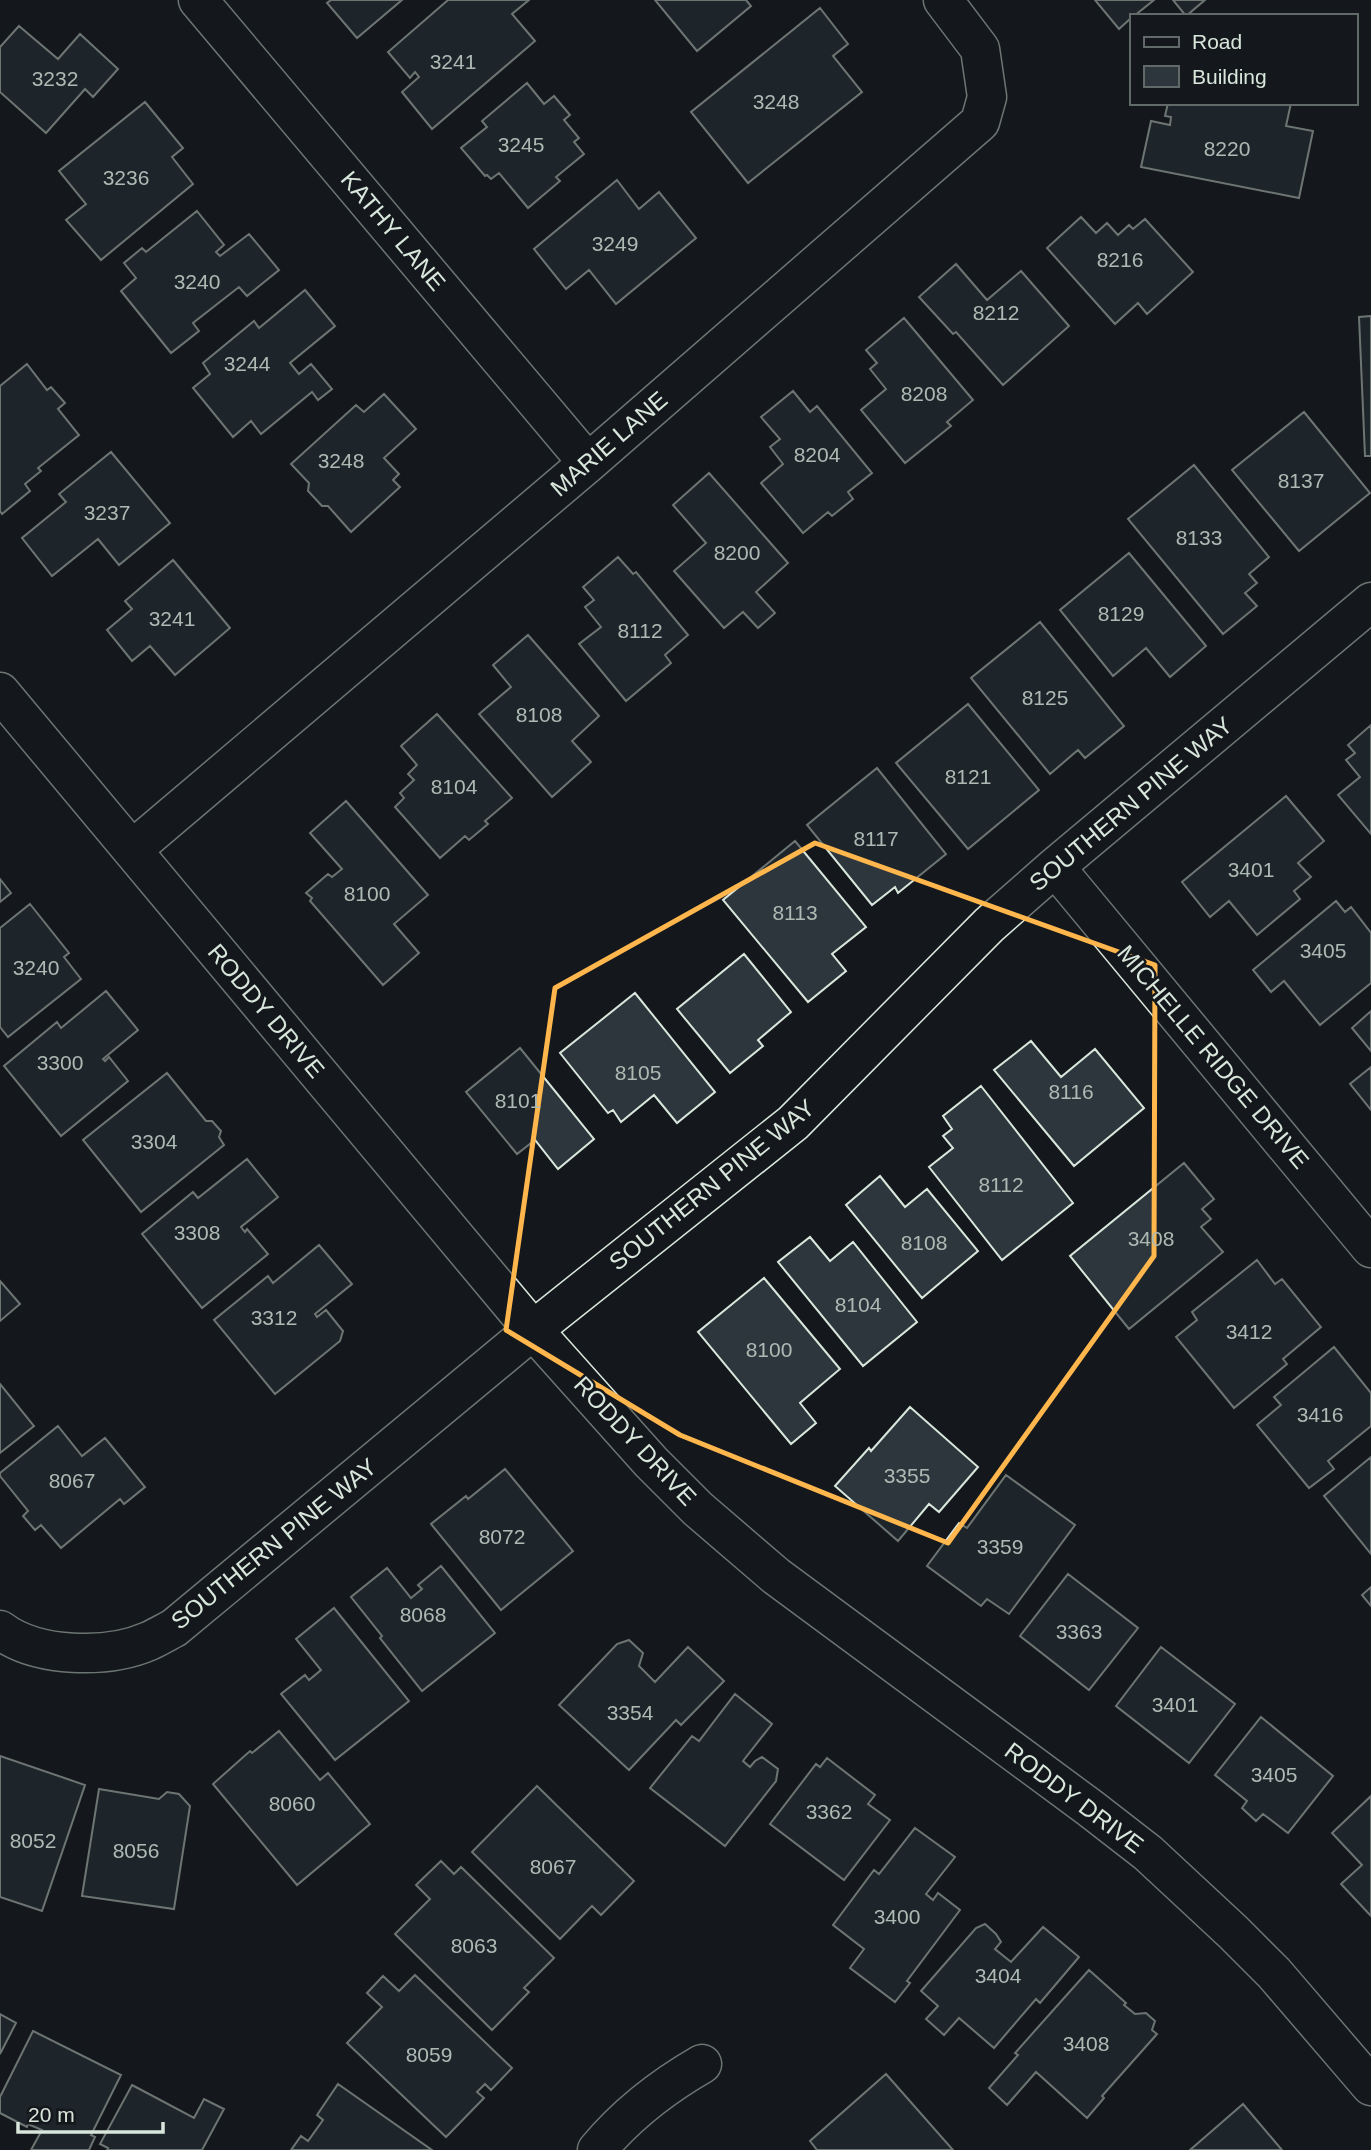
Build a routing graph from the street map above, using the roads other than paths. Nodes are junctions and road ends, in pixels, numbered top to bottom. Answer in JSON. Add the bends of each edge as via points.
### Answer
{"nodes":[{"id":1,"x":198,"y":0,"type":"edge"},
{"id":2,"x":943,"y":0,"type":"edge"},
{"id":3,"x":588,"y":463,"type":"junction"},
{"id":4,"x":1371,"y":602,"type":"edge"},
{"id":5,"x":0,"y":692,"type":"edge"},
{"id":6,"x":132,"y":850,"type":"junction"},
{"id":7,"x":1055,"y":867,"type":"junction"},
{"id":8,"x":1371,"y":1248,"type":"edge"},
{"id":9,"x":533,"y":1330,"type":"junction"},
{"id":10,"x":0,"y":1630,"type":"edge"},
{"id":11,"x":702,"y":2063,"type":"dead end"},
{"id":12,"x":1371,"y":2086,"type":"edge"},
{"id":13,"x":597,"y":2150,"type":"edge"}],
"edges":[{"from":1,"to":3,"type":"street","name":"KATHY LANE"},
{"from":2,"to":3,"type":"street","name":"MARIE LANE","via":[[980,49],[987,97],[980,122]]},
{"from":3,"to":6,"type":"street","name":"MARIE LANE"},
{"from":4,"to":7,"type":"street","name":"SOUTHERN PINE WAY"},
{"from":5,"to":6,"type":"street","name":"RODDY DRIVE"},
{"from":6,"to":9,"type":"street","name":"RODDY DRIVE"},
{"from":7,"to":8,"type":"street","name":"MICHELLE RIDGE DRIVE"},
{"from":7,"to":9,"type":"street","name":"SOUTHERN PINE WAY","via":[[989,925],[793,1123]]},
{"from":9,"to":10,"type":"street","name":"SOUTHERN PINE WAY","via":[[174,1628],[148,1642],[85,1653],[47,1650],[12,1639]]},
{"from":9,"to":12,"type":"street","name":"RODDY DRIVE","via":[[651,1462],[755,1559],[1157,1861],[1274,1973]]},
{"from":11,"to":13,"type":"street","via":[[649,2099]]}]}
